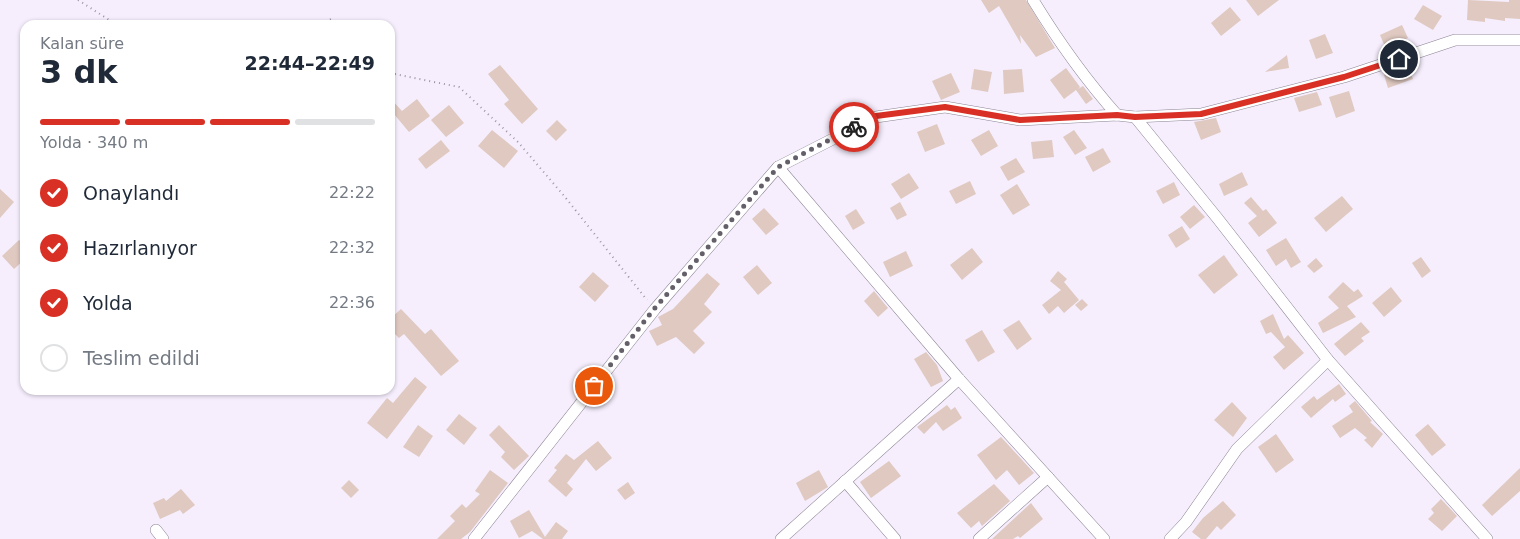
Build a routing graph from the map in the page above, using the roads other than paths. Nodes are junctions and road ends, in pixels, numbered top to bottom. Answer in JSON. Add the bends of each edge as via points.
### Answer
{"nodes":[{"id":1,"x":1033,"y":0,"type":"edge"},
{"id":2,"x":1520,"y":40,"type":"edge"},
{"id":3,"x":1117,"y":115,"type":"junction"},
{"id":4,"x":1135,"y":117,"type":"junction"},
{"id":5,"x":778,"y":167,"type":"junction"},
{"id":6,"x":1328,"y":360,"type":"junction"},
{"id":7,"x":959,"y":379,"type":"junction"},
{"id":8,"x":1048,"y":478,"type":"junction"},
{"id":9,"x":845,"y":481,"type":"junction"},
{"id":10,"x":474,"y":539,"type":"edge"},
{"id":11,"x":782,"y":539,"type":"edge"},
{"id":12,"x":895,"y":539,"type":"edge"},
{"id":13,"x":979,"y":539,"type":"edge"},
{"id":14,"x":1104,"y":539,"type":"edge"},
{"id":15,"x":1170,"y":539,"type":"edge"},
{"id":16,"x":1487,"y":539,"type":"edge"}],
"edges":[{"from":1,"to":3,"type":"street","via":[[1058,41]]},
{"from":2,"to":4,"type":"street","via":[[1454,40],[1344,77],[1201,114]]},
{"from":3,"to":4,"type":"street"},
{"from":3,"to":5,"type":"street","via":[[1020,120],[945,107],[876,116]]},
{"from":4,"to":6,"type":"street"},
{"from":5,"to":7,"type":"street"},
{"from":5,"to":10,"type":"street","via":[[654,309]]},
{"from":6,"to":15,"type":"street","via":[[1238,449],[1186,522]]},
{"from":6,"to":16,"type":"street"},
{"from":7,"to":8,"type":"street"},
{"from":7,"to":9,"type":"street"},
{"from":8,"to":13,"type":"street"},
{"from":8,"to":14,"type":"street"},
{"from":9,"to":11,"type":"street"},
{"from":9,"to":12,"type":"street"}]}
